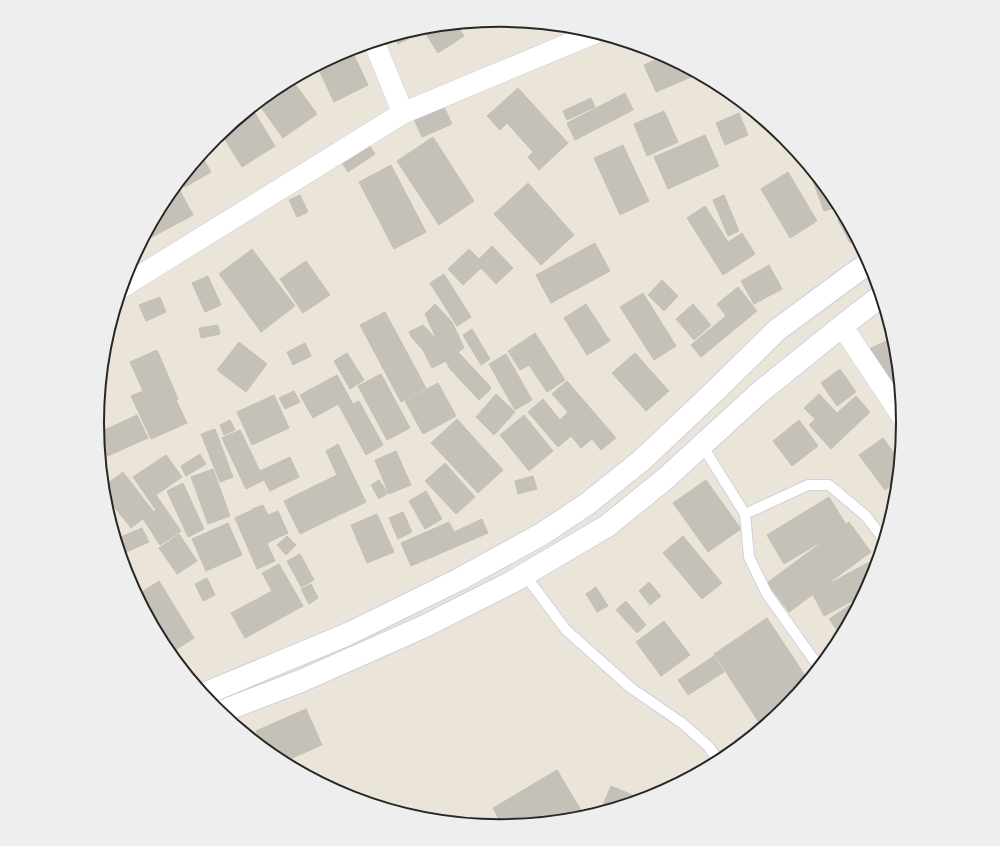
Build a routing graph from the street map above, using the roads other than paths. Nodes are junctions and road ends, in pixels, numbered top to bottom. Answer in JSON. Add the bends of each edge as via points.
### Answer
{"nodes":[{"id":1,"x":586,"y":37,"type":"edge"},
{"id":2,"x":376,"y":47,"type":"edge"},
{"id":3,"x":404,"y":113,"type":"junction"},
{"id":4,"x":864,"y":267,"type":"edge"},
{"id":5,"x":130,"y":282,"type":"edge"},
{"id":6,"x":876,"y":300,"type":"edge"},
{"id":7,"x":842,"y":326,"type":"junction"},
{"id":8,"x":895,"y":406,"type":"edge"},
{"id":9,"x":702,"y":445,"type":"junction"},
{"id":10,"x":746,"y":514,"type":"junction"},
{"id":11,"x":880,"y":535,"type":"edge"},
{"id":12,"x":525,"y":575,"type":"junction"},
{"id":13,"x":815,"y":662,"type":"edge"},
{"id":14,"x":209,"y":692,"type":"edge"},
{"id":15,"x":227,"y":709,"type":"edge"},
{"id":16,"x":715,"y":755,"type":"edge"}],
"edges":[{"from":1,"to":3,"type":"street"},
{"from":2,"to":3,"type":"street"},
{"from":3,"to":5,"type":"street"},
{"from":4,"to":14,"type":"main road","via":[[777,330],[642,460],[587,504],[542,534],[460,579],[348,634]]},
{"from":6,"to":7,"type":"main road"},
{"from":7,"to":8,"type":"street"},
{"from":7,"to":9,"type":"main road"},
{"from":9,"to":10,"type":"lane"},
{"from":9,"to":12,"type":"main road","via":[[607,526]]},
{"from":10,"to":11,"type":"lane","via":[[808,485],[829,485],[866,516]]},
{"from":10,"to":13,"type":"lane","via":[[749,557],[767,594]]},
{"from":12,"to":15,"type":"main road","via":[[418,629],[301,681]]},
{"from":12,"to":16,"type":"lane","via":[[566,630],[631,688],[682,723]]}]}
